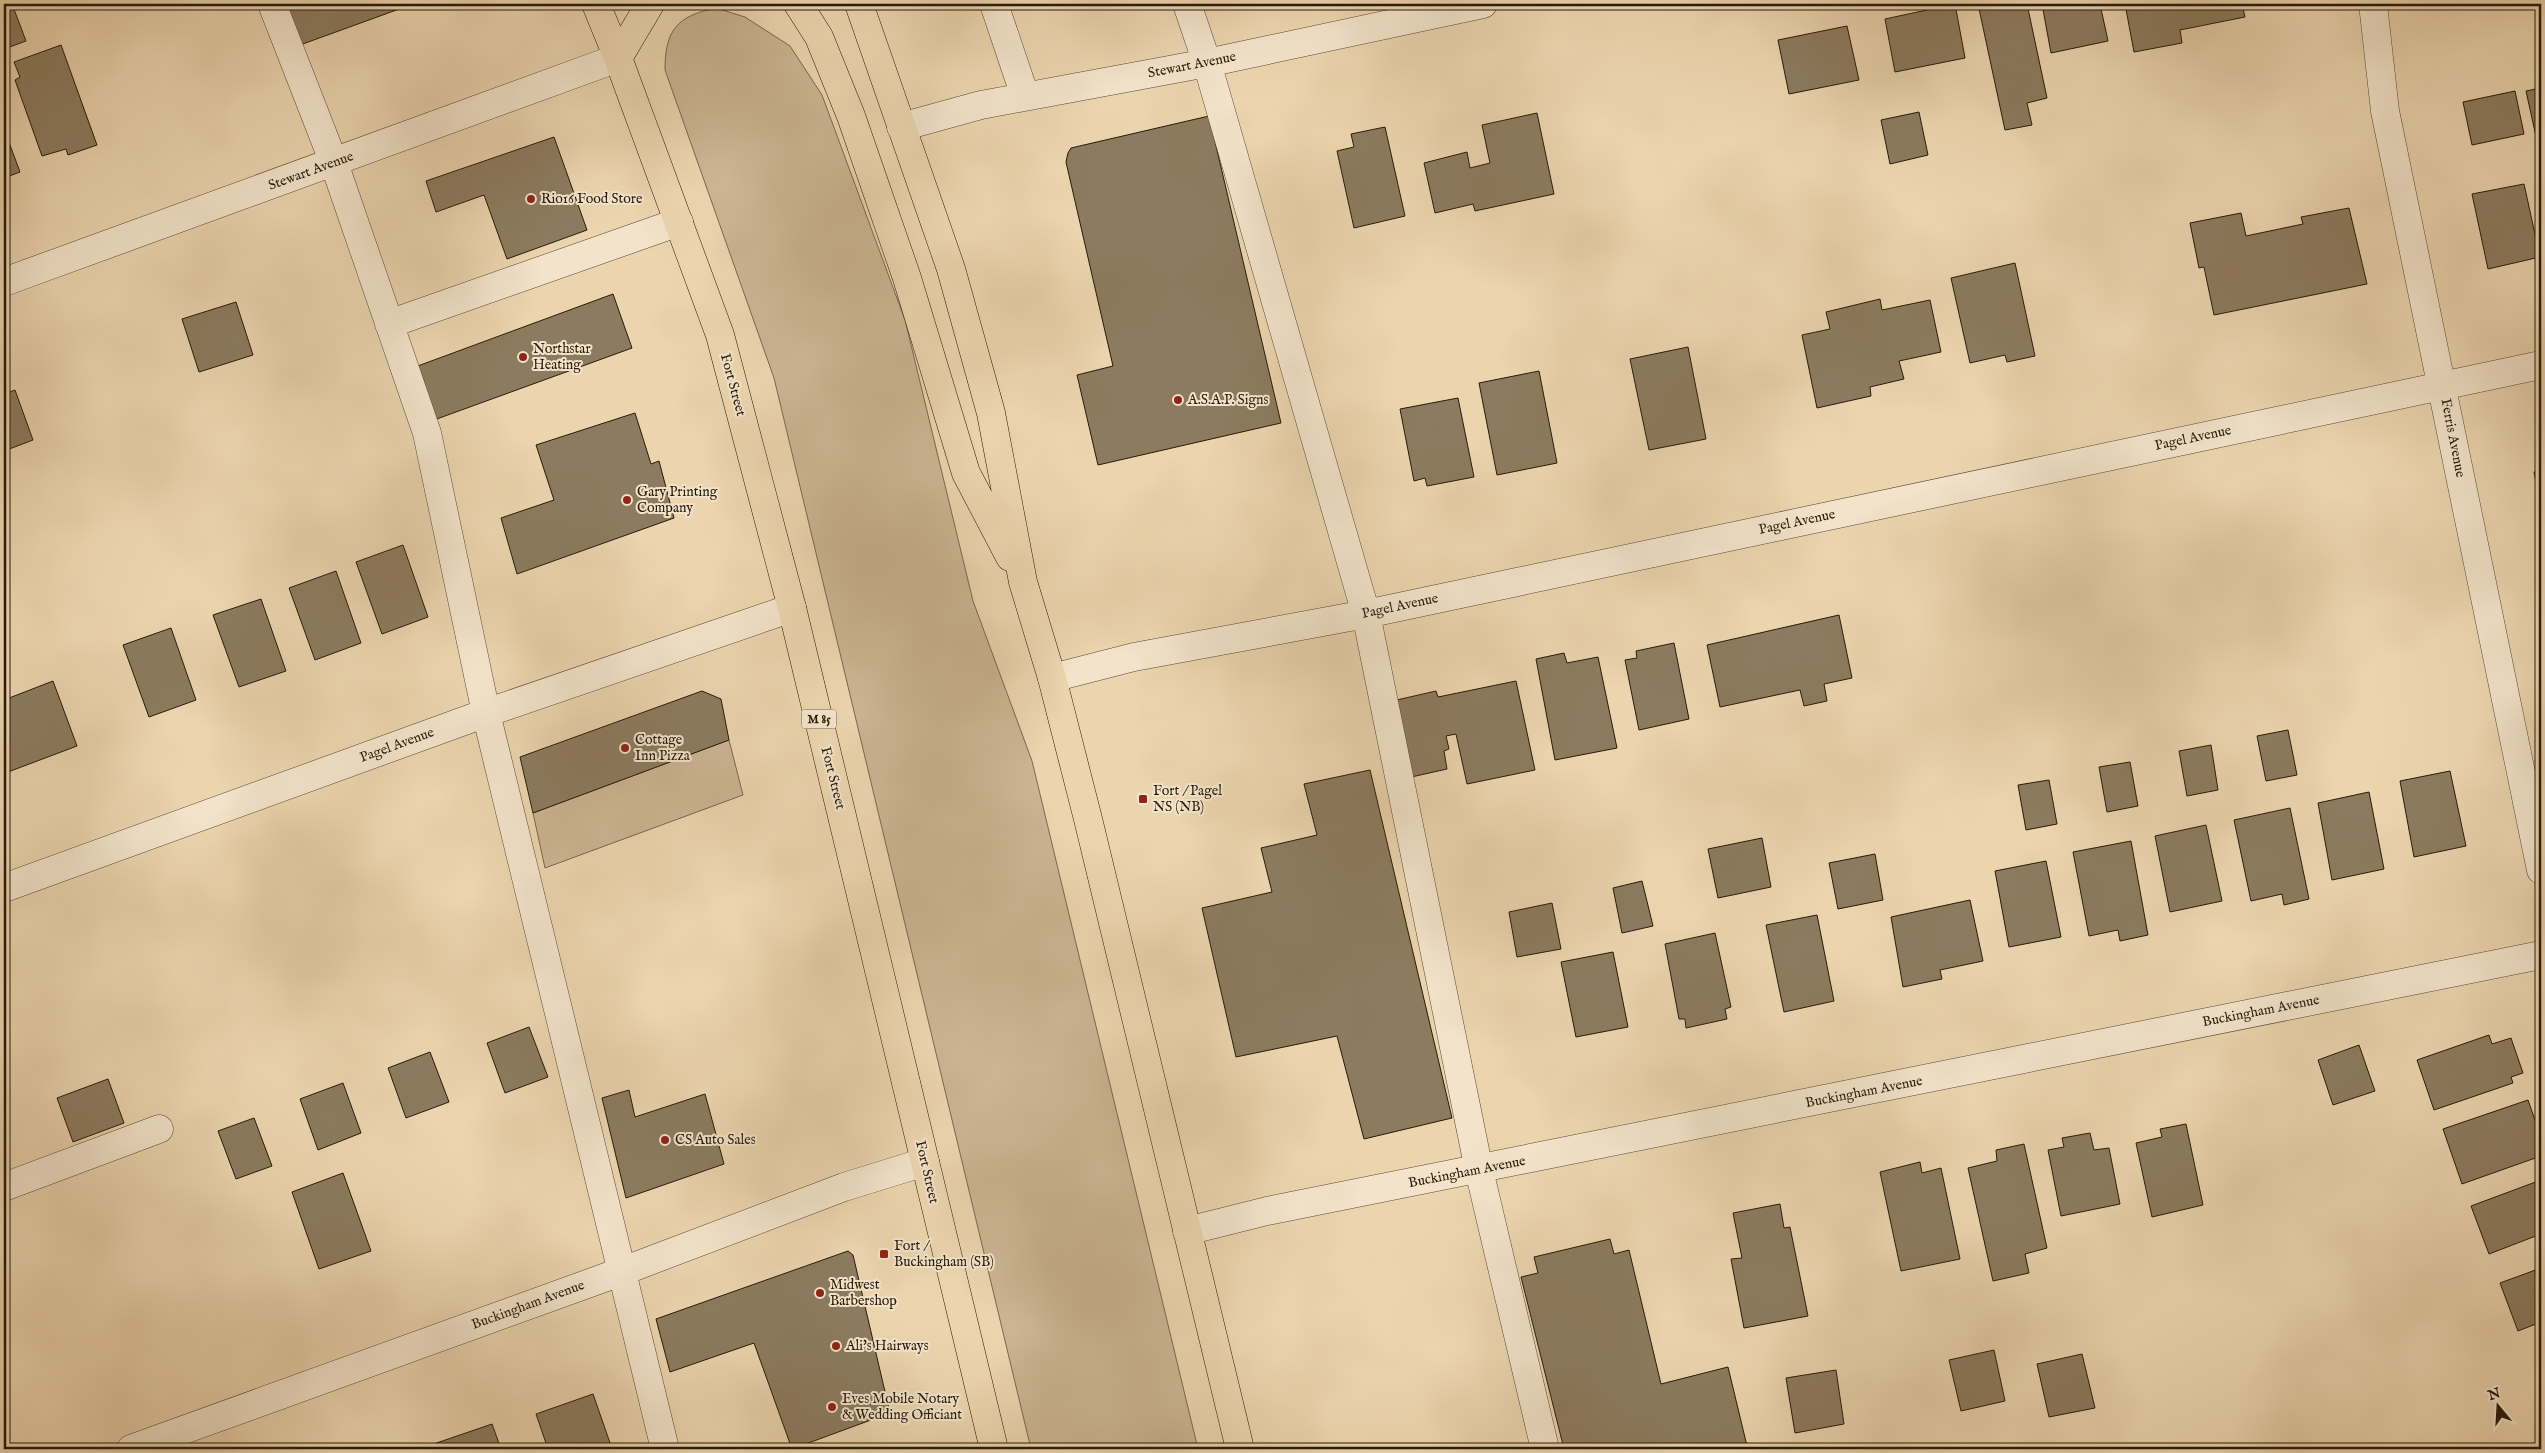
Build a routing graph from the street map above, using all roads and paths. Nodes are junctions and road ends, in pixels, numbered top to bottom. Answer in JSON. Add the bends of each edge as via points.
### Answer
{"nodes":[{"id":1,"x":272,"y":4,"type":"edge"},
{"id":2,"x":596,"y":4,"type":"edge"},
{"id":3,"x":650,"y":4,"type":"edge"},
{"id":4,"x":798,"y":4,"type":"edge"},
{"id":5,"x":859,"y":4,"type":"edge"},
{"id":6,"x":994,"y":4,"type":"edge"},
{"id":7,"x":1187,"y":4,"type":"edge"},
{"id":8,"x":1483,"y":4,"type":"edge"},
{"id":9,"x":2373,"y":4,"type":"edge"},
{"id":10,"x":618,"y":58,"type":"junction"},
{"id":11,"x":1207,"y":63,"type":"junction"},
{"id":12,"x":1025,"y":96,"type":"junction"},
{"id":13,"x":901,"y":127,"type":"junction"},
{"id":14,"x":334,"y":163,"type":"junction"},
{"id":15,"x":679,"y":222,"type":"junction"},
{"id":16,"x":4,"y":282,"type":"edge"},
{"id":17,"x":389,"y":324,"type":"junction"},
{"id":18,"x":2541,"y":365,"type":"edge"},
{"id":19,"x":2442,"y":385,"type":"junction"},
{"id":20,"x":1024,"y":582,"type":"junction"},
{"id":21,"x":792,"y":608,"type":"junction"},
{"id":22,"x":1366,"y":614,"type":"junction"},
{"id":23,"x":1052,"y":678,"type":"junction"},
{"id":24,"x":486,"y":712,"type":"junction"},
{"id":25,"x":2541,"y":870,"type":"edge"},
{"id":26,"x":4,"y":888,"type":"edge"},
{"id":27,"x":2541,"y":954,"type":"edge"},
{"id":28,"x":159,"y":1130,"type":"dead end"},
{"id":29,"x":925,"y":1162,"type":"junction"},
{"id":30,"x":1479,"y":1170,"type":"junction"},
{"id":31,"x":4,"y":1187,"type":"edge"},
{"id":32,"x":1187,"y":1231,"type":"junction"},
{"id":33,"x":623,"y":1271,"type":"junction"},
{"id":34,"x":131,"y":1449,"type":"edge"},
{"id":35,"x":665,"y":1449,"type":"edge"},
{"id":36,"x":994,"y":1449,"type":"edge"},
{"id":37,"x":1240,"y":1449,"type":"edge"},
{"id":38,"x":1545,"y":1449,"type":"edge"}],
"edges":[{"from":1,"to":14,"type":"street"},
{"from":2,"to":10,"type":"main road","name":"Fort Street","number":"M 85"},
{"from":3,"to":10,"type":"main road"},
{"from":4,"to":20,"type":"main road","via":[[819,37],[851,116],[907,278],[966,473]]},
{"from":5,"to":13,"type":"main road"},
{"from":6,"to":12,"type":"street"},
{"from":7,"to":11,"type":"street"},
{"from":8,"to":11,"type":"street","name":"Stewart Avenue"},
{"from":9,"to":19,"type":"street","name":"Ferris Avenue","via":[[2385,111]]},
{"from":10,"to":14,"type":"street","name":"Stewart Avenue"},
{"from":10,"to":15,"type":"main road","name":"Fort Street","number":"M 85"},
{"from":11,"to":12,"type":"street","name":"Stewart Avenue"},
{"from":11,"to":22,"type":"street"},
{"from":12,"to":13,"type":"street","name":"Stewart Avenue"},
{"from":13,"to":20,"type":"main road","via":[[951,269],[991,413]]},
{"from":14,"to":16,"type":"street","name":"Stewart Avenue"},
{"from":14,"to":17,"type":"street"},
{"from":15,"to":17,"type":"street"},
{"from":15,"to":21,"type":"main road","name":"Fort Street","number":"M 85","via":[[720,335]]},
{"from":17,"to":24,"type":"street","via":[[427,433]]},
{"from":18,"to":19,"type":"street","name":"Pagel Avenue"},
{"from":19,"to":22,"type":"street","name":"Pagel Avenue"},
{"from":19,"to":25,"type":"street","name":"Ferris Avenue"},
{"from":20,"to":23,"type":"main road"},
{"from":21,"to":24,"type":"street","name":"Pagel Avenue"},
{"from":21,"to":29,"type":"main road","name":"Fort Street","number":"M 85"},
{"from":22,"to":23,"type":"street","name":"Pagel Avenue","via":[[1134,657]]},
{"from":22,"to":30,"type":"street"},
{"from":23,"to":32,"type":"main road"},
{"from":24,"to":26,"type":"street","name":"Pagel Avenue"},
{"from":24,"to":33,"type":"street"},
{"from":27,"to":30,"type":"street","name":"Buckingham Avenue"},
{"from":28,"to":31,"type":"street"},
{"from":29,"to":33,"type":"street","name":"Buckingham Avenue","via":[[844,1186]]},
{"from":29,"to":36,"type":"main road","name":"Fort Street","number":"M 85"},
{"from":30,"to":32,"type":"street","name":"Buckingham Avenue","via":[[1267,1211]]},
{"from":30,"to":38,"type":"street"},
{"from":32,"to":37,"type":"main road"},
{"from":33,"to":34,"type":"street","name":"Buckingham Avenue"},
{"from":33,"to":35,"type":"street"}]}
